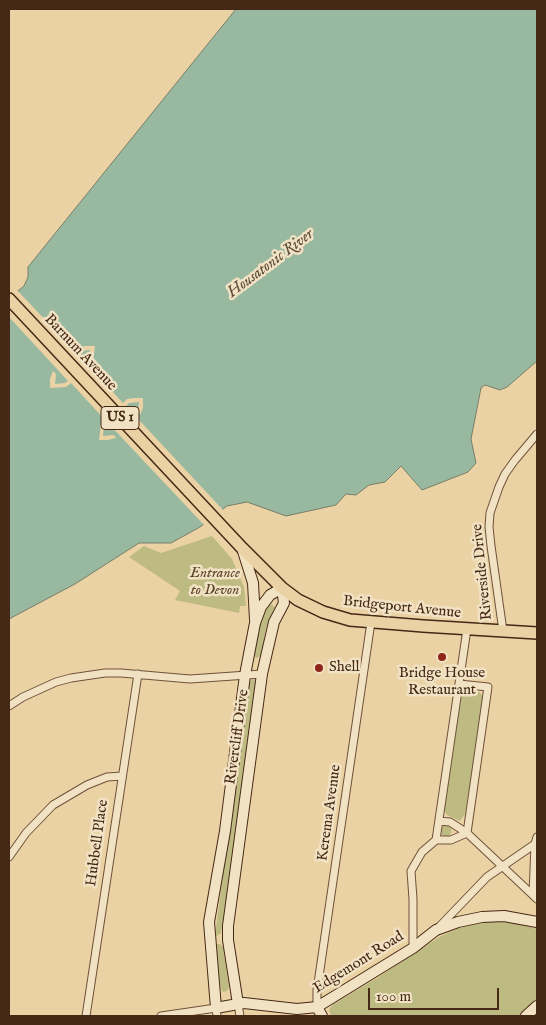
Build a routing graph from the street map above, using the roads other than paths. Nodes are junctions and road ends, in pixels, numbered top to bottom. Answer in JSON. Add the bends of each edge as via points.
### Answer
{"nodes":[{"id":1,"x":9,"y":299,"type":"edge"},
{"id":2,"x":537,"y":434,"type":"edge"},
{"id":3,"x":232,"y":538,"type":"joint"},
{"id":4,"x":242,"y":548,"type":"junction"},
{"id":5,"x":282,"y":588,"type":"junction"},
{"id":6,"x":371,"y":622,"type":"junction"},
{"id":7,"x":255,"y":623,"type":"junction"},
{"id":8,"x":467,"y":629,"type":"junction"},
{"id":9,"x":503,"y":631,"type":"junction"},
{"id":10,"x":537,"y":633,"type":"edge"},
{"id":11,"x":138,"y":674,"type":"junction"},
{"id":12,"x":262,"y":674,"type":"junction"},
{"id":13,"x":245,"y":675,"type":"junction"},
{"id":14,"x":459,"y":684,"type":"junction"},
{"id":15,"x":9,"y":706,"type":"edge"},
{"id":16,"x":122,"y":776,"type":"junction"},
{"id":17,"x":439,"y":821,"type":"junction"},
{"id":18,"x":467,"y":833,"type":"junction"},
{"id":19,"x":436,"y":840,"type":"junction"},
{"id":20,"x":536,"y":840,"type":"edge"},
{"id":21,"x":9,"y":857,"type":"edge"},
{"id":22,"x":502,"y":866,"type":"junction"},
{"id":23,"x":535,"y":897,"type":"edge"},
{"id":24,"x":537,"y":922,"type":"edge"},
{"id":25,"x":436,"y":930,"type":"junction"},
{"id":26,"x":210,"y":939,"type":"junction"},
{"id":27,"x":228,"y":940,"type":"junction"},
{"id":28,"x":413,"y":948,"type":"junction"},
{"id":29,"x":238,"y":1004,"type":"junction"},
{"id":30,"x":537,"y":1006,"type":"edge"},
{"id":31,"x":216,"y":1012,"type":"edge"},
{"id":32,"x":319,"y":1012,"type":"edge"},
{"id":33,"x":86,"y":1016,"type":"edge"},
{"id":34,"x":162,"y":1016,"type":"edge"},
{"id":35,"x":240,"y":1016,"type":"edge"},
{"id":36,"x":526,"y":1016,"type":"edge"}],
"edges":[{"from":1,"to":3,"type":"main road","name":"Barnum Avenue","number":"US 1"},
{"from":2,"to":9,"type":"street","name":"Riverside Drive","via":[[505,474],[490,513],[490,546]]},
{"from":3,"to":4,"type":"main road","name":"Bridgeport Avenue","number":"US 1"},
{"from":4,"to":5,"type":"main road","name":"Bridgeport Avenue","number":"US 1"},
{"from":4,"to":7,"type":"street","name":"Rivercliff Drive","via":[[253,583]]},
{"from":5,"to":6,"type":"main road","name":"Bridgeport Avenue","number":"US 1","via":[[323,612]]},
{"from":5,"to":7,"type":"street","name":"Rivercliff Drive","via":[[267,598]]},
{"from":5,"to":12,"type":"street","name":"Rivercliff Drive","via":[[284,603],[274,622]]},
{"from":6,"to":8,"type":"main road","name":"Bridgeport Avenue","number":"US 1"},
{"from":6,"to":32,"type":"street","name":"Kerema Avenue","via":[[319,980]]},
{"from":7,"to":13,"type":"street","name":"Rivercliff Drive"},
{"from":8,"to":9,"type":"main road","name":"Bridgeport Avenue","number":"US 1"},
{"from":8,"to":14,"type":"street"},
{"from":9,"to":10,"type":"main road","name":"Bridgeport Avenue","number":"US 1"},
{"from":11,"to":13,"type":"street","via":[[190,679]]},
{"from":11,"to":15,"type":"street","via":[[105,673],[71,678],[42,688]]},
{"from":11,"to":16,"type":"street","name":"Hubbell Place"},
{"from":12,"to":13,"type":"street"},
{"from":12,"to":27,"type":"street","name":"Rivercliff Drive"},
{"from":13,"to":26,"type":"street","name":"Rivercliff Drive"},
{"from":14,"to":17,"type":"street"},
{"from":14,"to":18,"type":"street","via":[[488,687]]},
{"from":16,"to":21,"type":"street","via":[[108,777],[87,785],[53,805],[26,833]]},
{"from":16,"to":33,"type":"street","name":"Hubbell Place"},
{"from":17,"to":18,"type":"street","via":[[450,822]]},
{"from":17,"to":19,"type":"street"},
{"from":18,"to":19,"type":"street","via":[[451,840]]},
{"from":18,"to":22,"type":"street"},
{"from":19,"to":28,"type":"street","via":[[422,852],[411,871]]},
{"from":20,"to":22,"type":"street"},
{"from":20,"to":23,"type":"street"},
{"from":22,"to":23,"type":"street"},
{"from":22,"to":25,"type":"street","via":[[487,877]]},
{"from":24,"to":25,"type":"street","name":"Edgemont Road","via":[[504,916],[482,917]]},
{"from":25,"to":28,"type":"street","name":"Edgemont Road"},
{"from":26,"to":27,"type":"street"},
{"from":26,"to":31,"type":"street","name":"Rivercliff Drive"},
{"from":27,"to":29,"type":"street","name":"Rivercliff Drive"},
{"from":28,"to":32,"type":"street","name":"Edgemont Road"},
{"from":29,"to":31,"type":"street","name":"Edgemont Road"},
{"from":29,"to":32,"type":"street","name":"Edgemont Road"},
{"from":29,"to":35,"type":"street","name":"Rivercliff Drive"},
{"from":30,"to":36,"type":"street"},
{"from":31,"to":34,"type":"street","name":"Edgemont Road"}]}
